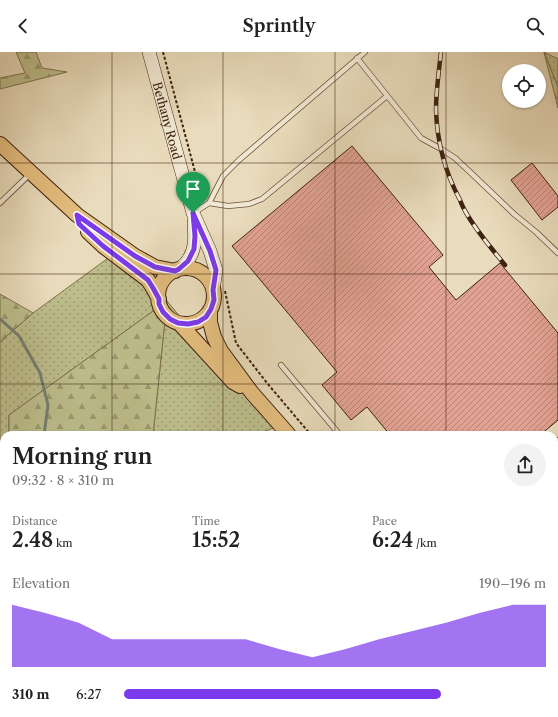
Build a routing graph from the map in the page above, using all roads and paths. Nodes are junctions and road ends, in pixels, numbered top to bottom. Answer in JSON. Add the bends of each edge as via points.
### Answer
{"nodes":[{"id":1,"x":149,"y":52,"type":"edge"},
{"id":2,"x":365,"y":52,"type":"edge"},
{"id":3,"x":357,"y":58,"type":"junction"},
{"id":4,"x":387,"y":96,"type":"junction"},
{"id":5,"x":0,"y":144,"type":"edge"},
{"id":6,"x":31,"y":173,"type":"junction"},
{"id":7,"x":0,"y":203,"type":"edge"},
{"id":8,"x":209,"y":203,"type":"junction"},
{"id":9,"x":193,"y":213,"type":"junction"},
{"id":10,"x":77,"y":215,"type":"junction"},
{"id":11,"x":558,"y":253,"type":"edge"},
{"id":12,"x":177,"y":270,"type":"junction"},
{"id":13,"x":213,"y":290,"type":"junction"},
{"id":14,"x":159,"y":299,"type":"junction"},
{"id":15,"x":210,"y":310,"type":"junction"},
{"id":16,"x":180,"y":324,"type":"junction"},
{"id":17,"x":281,"y":365,"type":"dead end"},
{"id":18,"x":252,"y":393,"type":"junction"},
{"id":19,"x":285,"y":431,"type":"edge"},
{"id":20,"x":337,"y":431,"type":"edge"}],
"edges":[{"from":1,"to":9,"type":"main road","name":"Bethany Road"},
{"from":2,"to":3,"type":"lane"},
{"from":3,"to":4,"type":"lane"},
{"from":3,"to":8,"type":"lane","via":[[239,160],[223,176]]},
{"from":4,"to":8,"type":"lane","via":[[262,199],[249,204],[228,206]]},
{"from":4,"to":11,"type":"lane","via":[[421,138],[455,158]]},
{"from":5,"to":6,"type":"main road"},
{"from":6,"to":7,"type":"lane"},
{"from":6,"to":10,"type":"main road"},
{"from":8,"to":9,"type":"lane"},
{"from":9,"to":12,"type":"main road","name":"Bethany Road","via":[[194,249],[188,261]]},
{"from":9,"to":13,"type":"main road","name":"Bethany Road","via":[[216,270]]},
{"from":10,"to":12,"type":"main road","via":[[155,267]]},
{"from":10,"to":14,"type":"main road","via":[[79,224],[103,246],[148,280]]},
{"from":12,"to":13,"type":"main road","via":[[187,268],[200,272],[210,281]]},
{"from":12,"to":14,"type":"main road","via":[[164,279]]},
{"from":13,"to":15,"type":"main road","via":[[214,300]]},
{"from":14,"to":16,"type":"main road","via":[[163,312]]},
{"from":15,"to":16,"type":"main road","via":[[206,317],[198,322]]},
{"from":15,"to":18,"type":"main road","via":[[214,337],[221,351]]},
{"from":16,"to":18,"type":"main road","via":[[233,382]]},
{"from":17,"to":20,"type":"lane"},
{"from":18,"to":19,"type":"main road"}]}
